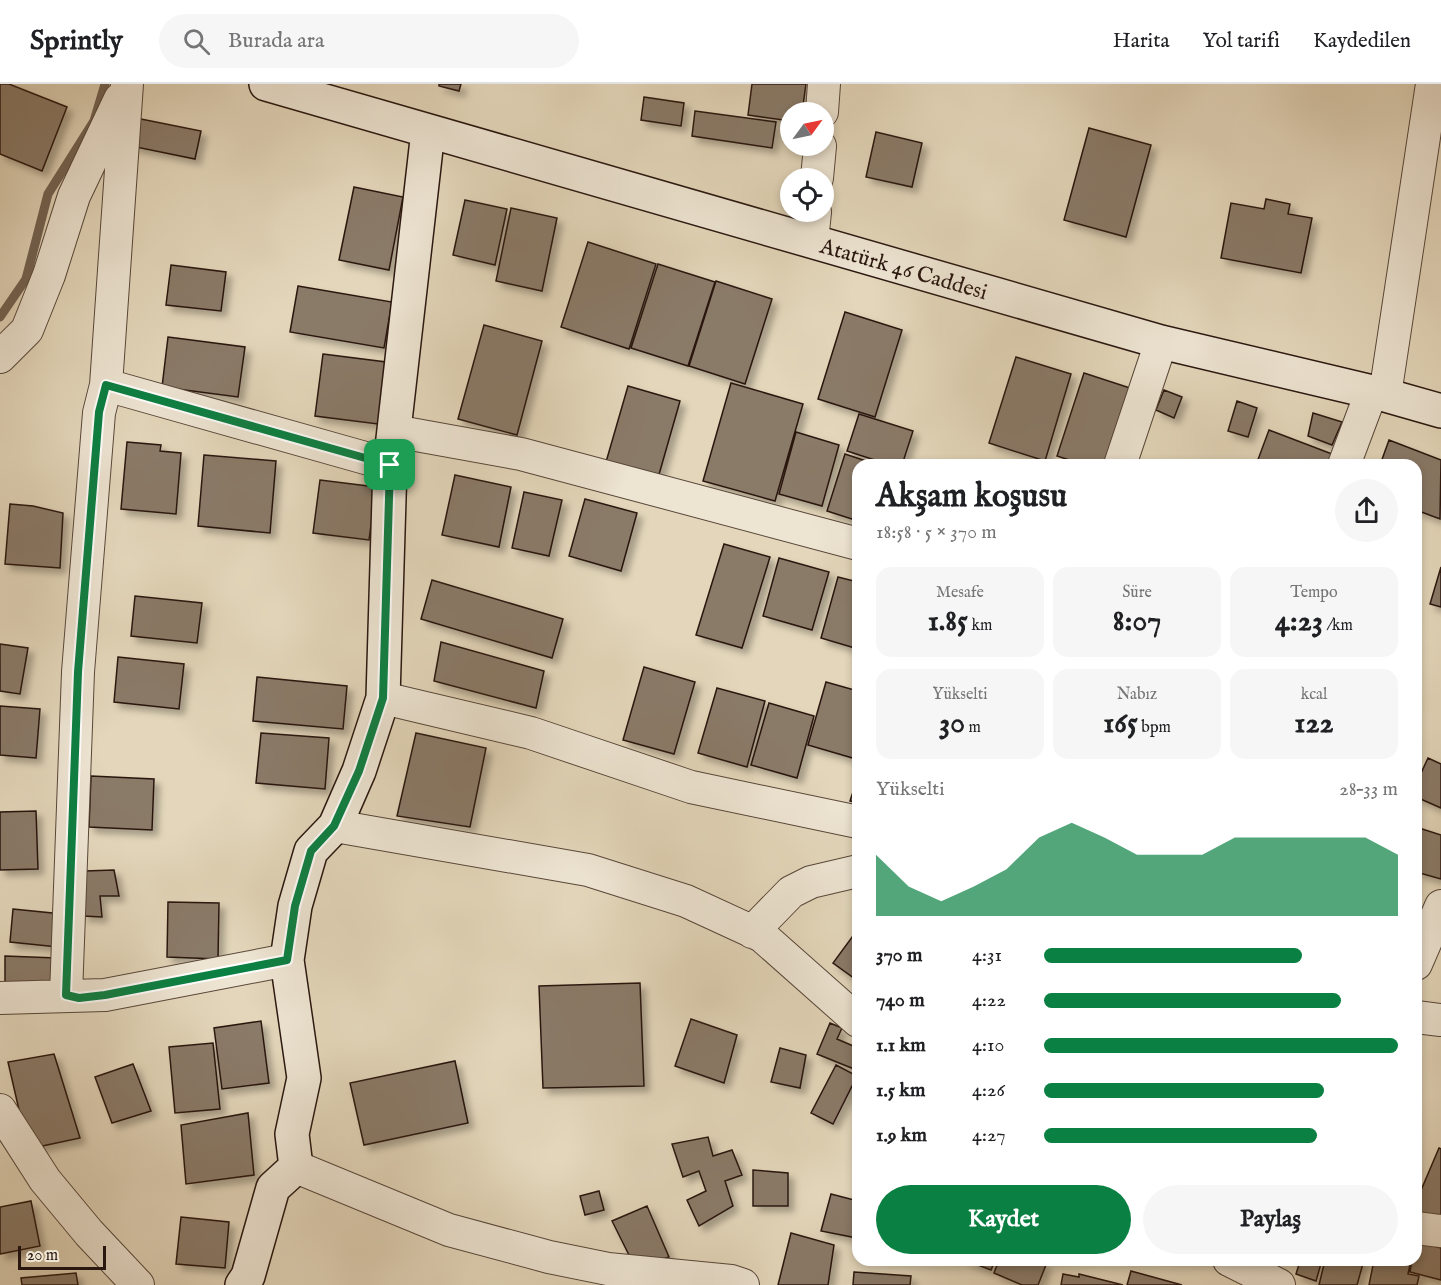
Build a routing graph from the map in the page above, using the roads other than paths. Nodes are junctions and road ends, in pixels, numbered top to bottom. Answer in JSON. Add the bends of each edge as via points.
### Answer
{"nodes":[{"id":1,"x":127,"y":84,"type":"edge"},
{"id":2,"x":266,"y":84,"type":"edge"},
{"id":3,"x":824,"y":84,"type":"edge"},
{"id":4,"x":1432,"y":84,"type":"edge"},
{"id":5,"x":823,"y":102,"type":"edge"},
{"id":6,"x":428,"y":131,"type":"junction"},
{"id":7,"x":814,"y":226,"type":"edge"},
{"id":8,"x":1161,"y":342,"type":"junction"},
{"id":9,"x":0,"y":357,"type":"edge"},
{"id":10,"x":106,"y":385,"type":"junction"},
{"id":11,"x":1378,"y":394,"type":"junction"},
{"id":12,"x":1441,"y":411,"type":"edge"},
{"id":13,"x":394,"y":431,"type":"junction"},
{"id":14,"x":1122,"y":459,"type":"edge"},
{"id":15,"x":1347,"y":459,"type":"edge"},
{"id":16,"x":390,"y":465,"type":"junction"},
{"id":17,"x":852,"y":542,"type":"edge"},
{"id":18,"x":383,"y":698,"type":"junction"},
{"id":19,"x":852,"y":821,"type":"edge"},
{"id":20,"x":334,"y":826,"type":"junction"},
{"id":21,"x":852,"y":872,"type":"edge"},
{"id":22,"x":1441,"y":906,"type":"edge"},
{"id":23,"x":752,"y":932,"type":"junction"},
{"id":24,"x":1422,"y":950,"type":"edge"},
{"id":25,"x":287,"y":960,"type":"junction"},
{"id":26,"x":66,"y":995,"type":"junction"},
{"id":27,"x":0,"y":998,"type":"edge"},
{"id":28,"x":852,"y":1016,"type":"edge"},
{"id":29,"x":1422,"y":1018,"type":"edge"},
{"id":30,"x":1441,"y":1020,"type":"edge"},
{"id":31,"x":0,"y":1110,"type":"edge"},
{"id":32,"x":296,"y":1167,"type":"junction"},
{"id":33,"x":1422,"y":1229,"type":"edge"},
{"id":34,"x":1441,"y":1231,"type":"edge"},
{"id":35,"x":1241,"y":1266,"type":"edge"},
{"id":36,"x":138,"y":1285,"type":"edge"},
{"id":37,"x":242,"y":1285,"type":"edge"},
{"id":38,"x":743,"y":1285,"type":"edge"},
{"id":39,"x":1279,"y":1285,"type":"edge"}],
"edges":[{"from":1,"to":9,"type":"street","via":[[74,196],[27,330]]},
{"from":1,"to":10,"type":"street"},
{"from":2,"to":6,"type":"street","name":"Atatürk 46 Caddesi"},
{"from":3,"to":5,"type":"street"},
{"from":4,"to":11,"type":"street"},
{"from":6,"to":7,"type":"street","name":"Atatürk 46 Caddesi"},
{"from":6,"to":13,"type":"street"},
{"from":7,"to":8,"type":"street","name":"Atatürk 46 Caddesi"},
{"from":8,"to":11,"type":"street","name":"Atatürk 46 Caddesi"},
{"from":8,"to":14,"type":"street"},
{"from":10,"to":16,"type":"street"},
{"from":10,"to":26,"type":"street","via":[[99,412],[78,672]]},
{"from":11,"to":12,"type":"street","name":"Atatürk 46 Caddesi"},
{"from":11,"to":15,"type":"street"},
{"from":13,"to":16,"type":"street"},
{"from":13,"to":17,"type":"street","via":[[521,454]]},
{"from":16,"to":18,"type":"street"},
{"from":18,"to":19,"type":"street","via":[[531,733],[691,787]]},
{"from":18,"to":20,"type":"street","via":[[359,771]]},
{"from":20,"to":23,"type":"street","via":[[588,870],[686,901]]},
{"from":20,"to":25,"type":"street","via":[[311,851],[295,906]]},
{"from":21,"to":23,"type":"street","via":[[811,882],[791,892]]},
{"from":22,"to":24,"type":"street"},
{"from":23,"to":28,"type":"street","via":[[762,936]]},
{"from":25,"to":26,"type":"street","via":[[105,995]]},
{"from":25,"to":32,"type":"street","via":[[304,1078],[292,1134]]},
{"from":26,"to":27,"type":"street"},
{"from":29,"to":30,"type":"street"},
{"from":31,"to":36,"type":"street","via":[[45,1180]]},
{"from":32,"to":37,"type":"street","via":[[273,1188]]},
{"from":32,"to":38,"type":"street","via":[[449,1230],[549,1257],[608,1269]]},
{"from":33,"to":34,"type":"street"},
{"from":35,"to":39,"type":"street"}]}
